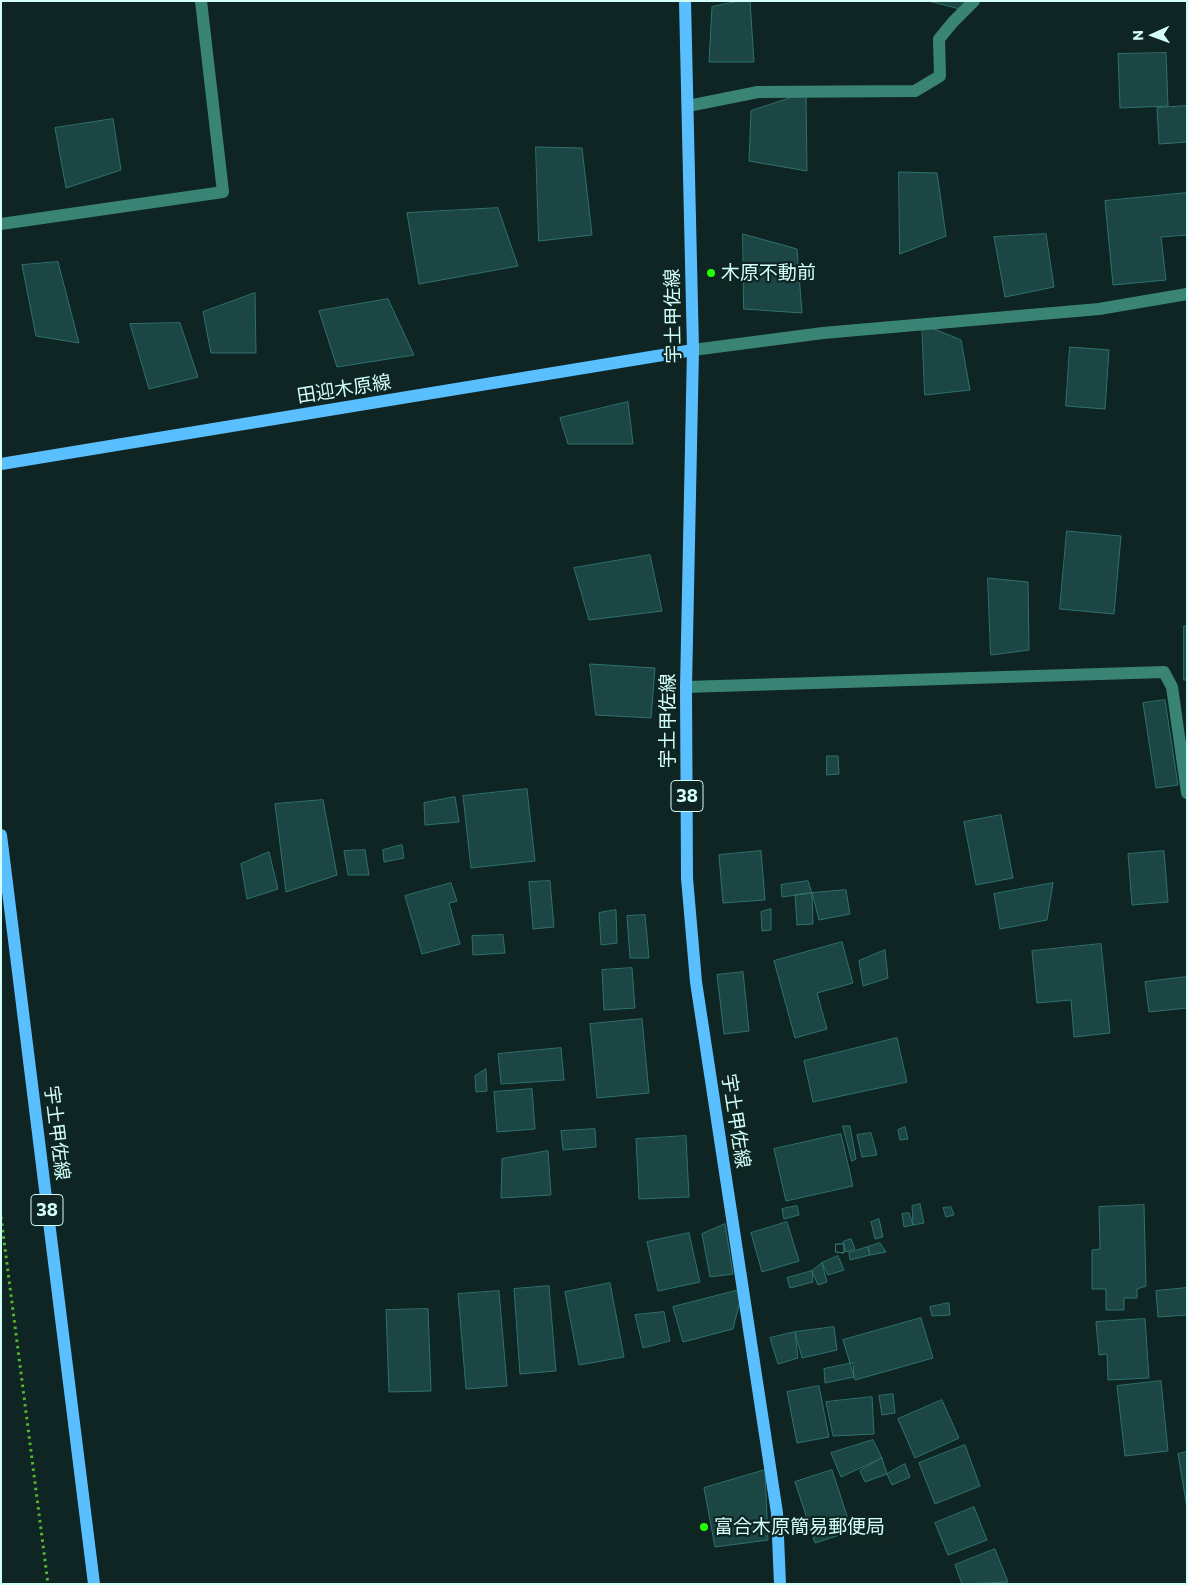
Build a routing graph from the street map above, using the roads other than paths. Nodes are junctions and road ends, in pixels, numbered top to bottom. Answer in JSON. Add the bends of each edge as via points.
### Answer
{"nodes":[{"id":1,"x":201,"y":1,"type":"edge"},
{"id":2,"x":685,"y":1,"type":"edge"},
{"id":3,"x":974,"y":1,"type":"edge"},
{"id":4,"x":688,"y":106,"type":"junction"},
{"id":5,"x":1,"y":224,"type":"edge"},
{"id":6,"x":1187,"y":294,"type":"edge"},
{"id":7,"x":694,"y":350,"type":"junction"},
{"id":8,"x":1,"y":464,"type":"edge"},
{"id":9,"x":686,"y":686,"type":"junction"},
{"id":10,"x":1187,"y":793,"type":"edge"},
{"id":11,"x":1,"y":836,"type":"edge"},
{"id":12,"x":94,"y":1584,"type":"edge"},
{"id":13,"x":780,"y":1584,"type":"edge"}],
"edges":[{"from":1,"to":5,"type":"street","via":[[223,192]]},
{"from":2,"to":4,"type":"main road","name":"宇土甲佐線","number":"38"},
{"from":3,"to":4,"type":"street","via":[[939,39],[940,76],[914,91],[758,92]]},
{"from":4,"to":7,"type":"main road","name":"宇土甲佐線","number":"38"},
{"from":6,"to":7,"type":"street","via":[[1099,309],[823,333]]},
{"from":7,"to":8,"type":"main road","name":"田迎木原線"},
{"from":7,"to":9,"type":"main road","name":"宇土甲佐線","number":"38"},
{"from":9,"to":10,"type":"street","via":[[1164,672],[1172,687]]},
{"from":9,"to":13,"type":"main road","name":"宇土甲佐線","number":"38","via":[[687,878],[696,982],[777,1513]]},
{"from":11,"to":12,"type":"main road","name":"宇土甲佐線","number":"38"}]}
